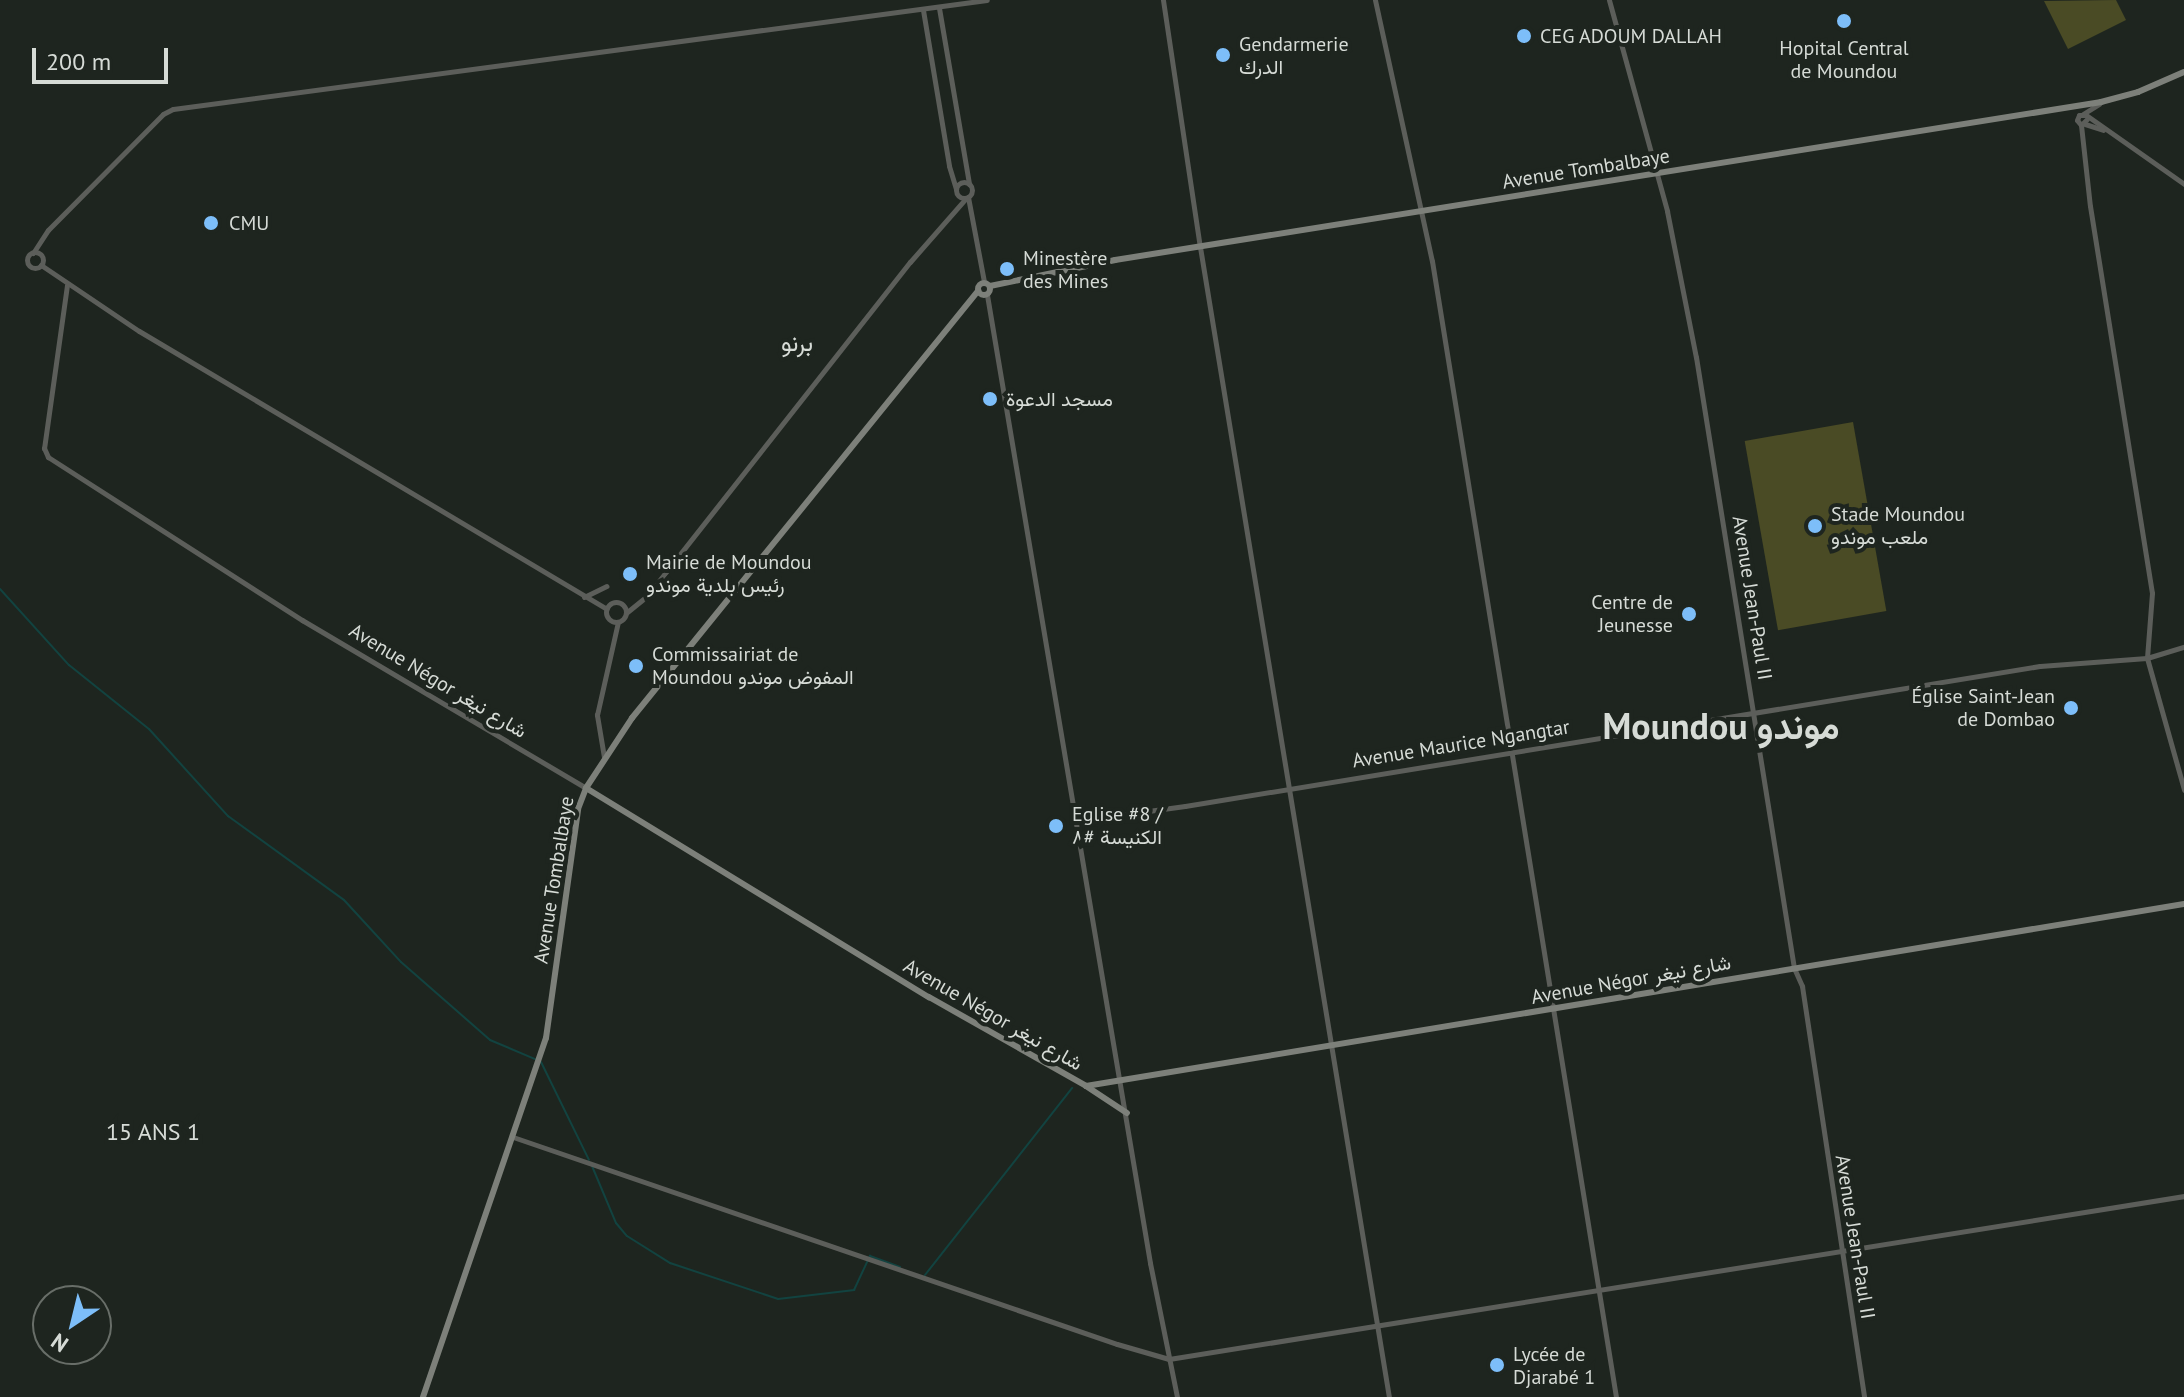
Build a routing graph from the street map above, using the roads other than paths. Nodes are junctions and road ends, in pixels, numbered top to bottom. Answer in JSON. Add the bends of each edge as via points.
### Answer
{"nodes":[{"id":1,"x":987,"y":0,"type":"edge"},
{"id":2,"x":1163,"y":0,"type":"edge"},
{"id":3,"x":1375,"y":0,"type":"edge"},
{"id":4,"x":1609,"y":0,"type":"edge"},
{"id":5,"x":938,"y":7,"type":"junction"},
{"id":6,"x":923,"y":10,"type":"junction"},
{"id":7,"x":2184,"y":72,"type":"edge"},
{"id":8,"x":2099,"y":104,"type":"junction"},
{"id":9,"x":2085,"y":120,"type":"junction"},
{"id":10,"x":1656,"y":174,"type":"junction"},
{"id":11,"x":969,"y":184,"type":"junction"},
{"id":12,"x":2184,"y":184,"type":"edge"},
{"id":13,"x":956,"y":191,"type":"junction"},
{"id":14,"x":967,"y":197,"type":"junction"},
{"id":15,"x":1423,"y":212,"type":"junction"},
{"id":16,"x":949,"y":215,"type":"junction"},
{"id":17,"x":1200,"y":247,"type":"junction"},
{"id":18,"x":37,"y":254,"type":"junction"},
{"id":19,"x":41,"y":265,"type":"junction"},
{"id":20,"x":987,"y":284,"type":"junction"},
{"id":21,"x":67,"y":285,"type":"junction"},
{"id":22,"x":978,"y":291,"type":"junction"},
{"id":23,"x":987,"y":295,"type":"junction"},
{"id":24,"x":607,"y":586,"type":"dead end"},
{"id":25,"x":584,"y":597,"type":"junction"},
{"id":26,"x":607,"y":609,"type":"junction"},
{"id":27,"x":626,"y":613,"type":"junction"},
{"id":28,"x":618,"y":622,"type":"junction"},
{"id":29,"x":2184,"y":647,"type":"edge"},
{"id":30,"x":2147,"y":658,"type":"junction"},
{"id":31,"x":1755,"y":712,"type":"junction"},
{"id":32,"x":1511,"y":751,"type":"junction"},
{"id":33,"x":604,"y":757,"type":"junction"},
{"id":34,"x":586,"y":788,"type":"junction"},
{"id":35,"x":1290,"y":788,"type":"junction"},
{"id":36,"x":2184,"y":790,"type":"edge"},
{"id":37,"x":1075,"y":821,"type":"junction"},
{"id":38,"x":2184,"y":904,"type":"edge"},
{"id":39,"x":1794,"y":968,"type":"junction"},
{"id":40,"x":1555,"y":1009,"type":"junction"},
{"id":41,"x":1332,"y":1043,"type":"junction"},
{"id":42,"x":1120,"y":1079,"type":"junction"},
{"id":43,"x":1086,"y":1086,"type":"junction"},
{"id":44,"x":1127,"y":1113,"type":"junction"},
{"id":45,"x":513,"y":1137,"type":"junction"},
{"id":46,"x":2184,"y":1196,"type":"edge"},
{"id":47,"x":1841,"y":1252,"type":"junction"},
{"id":48,"x":1599,"y":1291,"type":"junction"},
{"id":49,"x":1378,"y":1326,"type":"junction"},
{"id":50,"x":1169,"y":1359,"type":"junction"},
{"id":51,"x":423,"y":1397,"type":"edge"},
{"id":52,"x":1177,"y":1397,"type":"edge"},
{"id":53,"x":1389,"y":1397,"type":"edge"},
{"id":54,"x":1616,"y":1397,"type":"edge"},
{"id":55,"x":1864,"y":1397,"type":"edge"}],
"edges":[{"from":1,"to":5,"type":"street"},
{"from":2,"to":17,"type":"street"},
{"from":3,"to":15,"type":"street"},
{"from":4,"to":10,"type":"street","name":"Avenue Jean-Paul II"},
{"from":5,"to":6,"type":"street"},
{"from":5,"to":11,"type":"street"},
{"from":6,"to":13,"type":"street"},
{"from":6,"to":18,"type":"street","via":[[173,109],[48,230]]},
{"from":7,"to":8,"type":"main road","name":"Avenue Tombalbaye"},
{"from":8,"to":9,"type":"street"},
{"from":8,"to":10,"type":"main road","name":"Avenue Tombalbaye"},
{"from":9,"to":12,"type":"street"},
{"from":9,"to":30,"type":"street","via":[[2090,206],[2152,593]]},
{"from":10,"to":15,"type":"main road","name":"Avenue Tombalbaye"},
{"from":10,"to":31,"type":"street","name":"Avenue Jean-Paul II","via":[[1696,357]]},
{"from":11,"to":13,"type":"street","via":[[963,182]]},
{"from":11,"to":14,"type":"street"},
{"from":13,"to":14,"type":"street"},
{"from":13,"to":16,"type":"street"},
{"from":14,"to":16,"type":"street"},
{"from":14,"to":20,"type":"street"},
{"from":15,"to":17,"type":"main road","name":"Avenue Tombalbaye"},
{"from":15,"to":32,"type":"street"},
{"from":16,"to":27,"type":"street","via":[[647,596]]},
{"from":17,"to":20,"type":"main road","name":"Avenue Tombalbaye"},
{"from":17,"to":35,"type":"street"},
{"from":18,"to":19,"type":"street"},
{"from":18,"to":19,"type":"street","via":[[27,258],[28,265]]},
{"from":19,"to":21,"type":"street"},
{"from":20,"to":22,"type":"main road","name":"Avenue Tombalbaye"},
{"from":20,"to":23,"type":"main road"},
{"from":21,"to":25,"type":"street"},
{"from":21,"to":34,"type":"street","name":"Avenue Négor شارع نيغر","via":[[44,448],[48,457],[302,620]]},
{"from":22,"to":23,"type":"main road"},
{"from":22,"to":33,"type":"main road","name":"Avenue Tombalbaye"},
{"from":23,"to":37,"type":"street"},
{"from":24,"to":25,"type":"street"},
{"from":25,"to":26,"type":"street"},
{"from":26,"to":27,"type":"street","via":[[617,602]]},
{"from":26,"to":28,"type":"street","via":[[609,618]]},
{"from":27,"to":28,"type":"street"},
{"from":28,"to":33,"type":"street","via":[[597,715]]},
{"from":29,"to":30,"type":"street","name":"Avenue Maurice Ngangtar"},
{"from":30,"to":31,"type":"street","name":"Avenue Maurice Ngangtar","via":[[2040,666]]},
{"from":30,"to":36,"type":"street"},
{"from":31,"to":32,"type":"street","name":"Avenue Maurice Ngangtar"},
{"from":31,"to":39,"type":"street","name":"Avenue Jean-Paul II"},
{"from":32,"to":35,"type":"street","name":"Avenue Maurice Ngangtar"},
{"from":32,"to":40,"type":"street"},
{"from":33,"to":34,"type":"main road","name":"Avenue Tombalbaye"},
{"from":34,"to":43,"type":"main road","name":"Avenue Négor شارع نيغر"},
{"from":34,"to":45,"type":"main road","name":"Avenue Tombalbaye","via":[[578,809],[549,1019]]},
{"from":35,"to":37,"type":"street","name":"Avenue Maurice Ngangtar"},
{"from":35,"to":41,"type":"street"},
{"from":37,"to":42,"type":"street"},
{"from":38,"to":39,"type":"main road","name":"Avenue Négor شارع نيغر"},
{"from":39,"to":40,"type":"main road","name":"Avenue Négor شارع نيغر"},
{"from":39,"to":47,"type":"street","name":"Avenue Jean-Paul II","via":[[1802,986]]},
{"from":40,"to":41,"type":"main road","name":"Avenue Négor شارع نيغر"},
{"from":40,"to":48,"type":"street"},
{"from":41,"to":42,"type":"main road","name":"Avenue Négor شارع نيغر"},
{"from":41,"to":49,"type":"street"},
{"from":42,"to":43,"type":"main road","name":"Avenue Négor شارع نيغر"},
{"from":42,"to":44,"type":"street"},
{"from":43,"to":44,"type":"main road"},
{"from":44,"to":50,"type":"street"},
{"from":45,"to":50,"type":"street"},
{"from":45,"to":51,"type":"main road","name":"Avenue Tombalbaye"},
{"from":46,"to":47,"type":"street"},
{"from":47,"to":48,"type":"street"},
{"from":47,"to":55,"type":"street","name":"Avenue Jean-Paul II"},
{"from":48,"to":49,"type":"street"},
{"from":48,"to":54,"type":"street"},
{"from":49,"to":50,"type":"street"},
{"from":49,"to":53,"type":"street"},
{"from":50,"to":52,"type":"street"}]}
